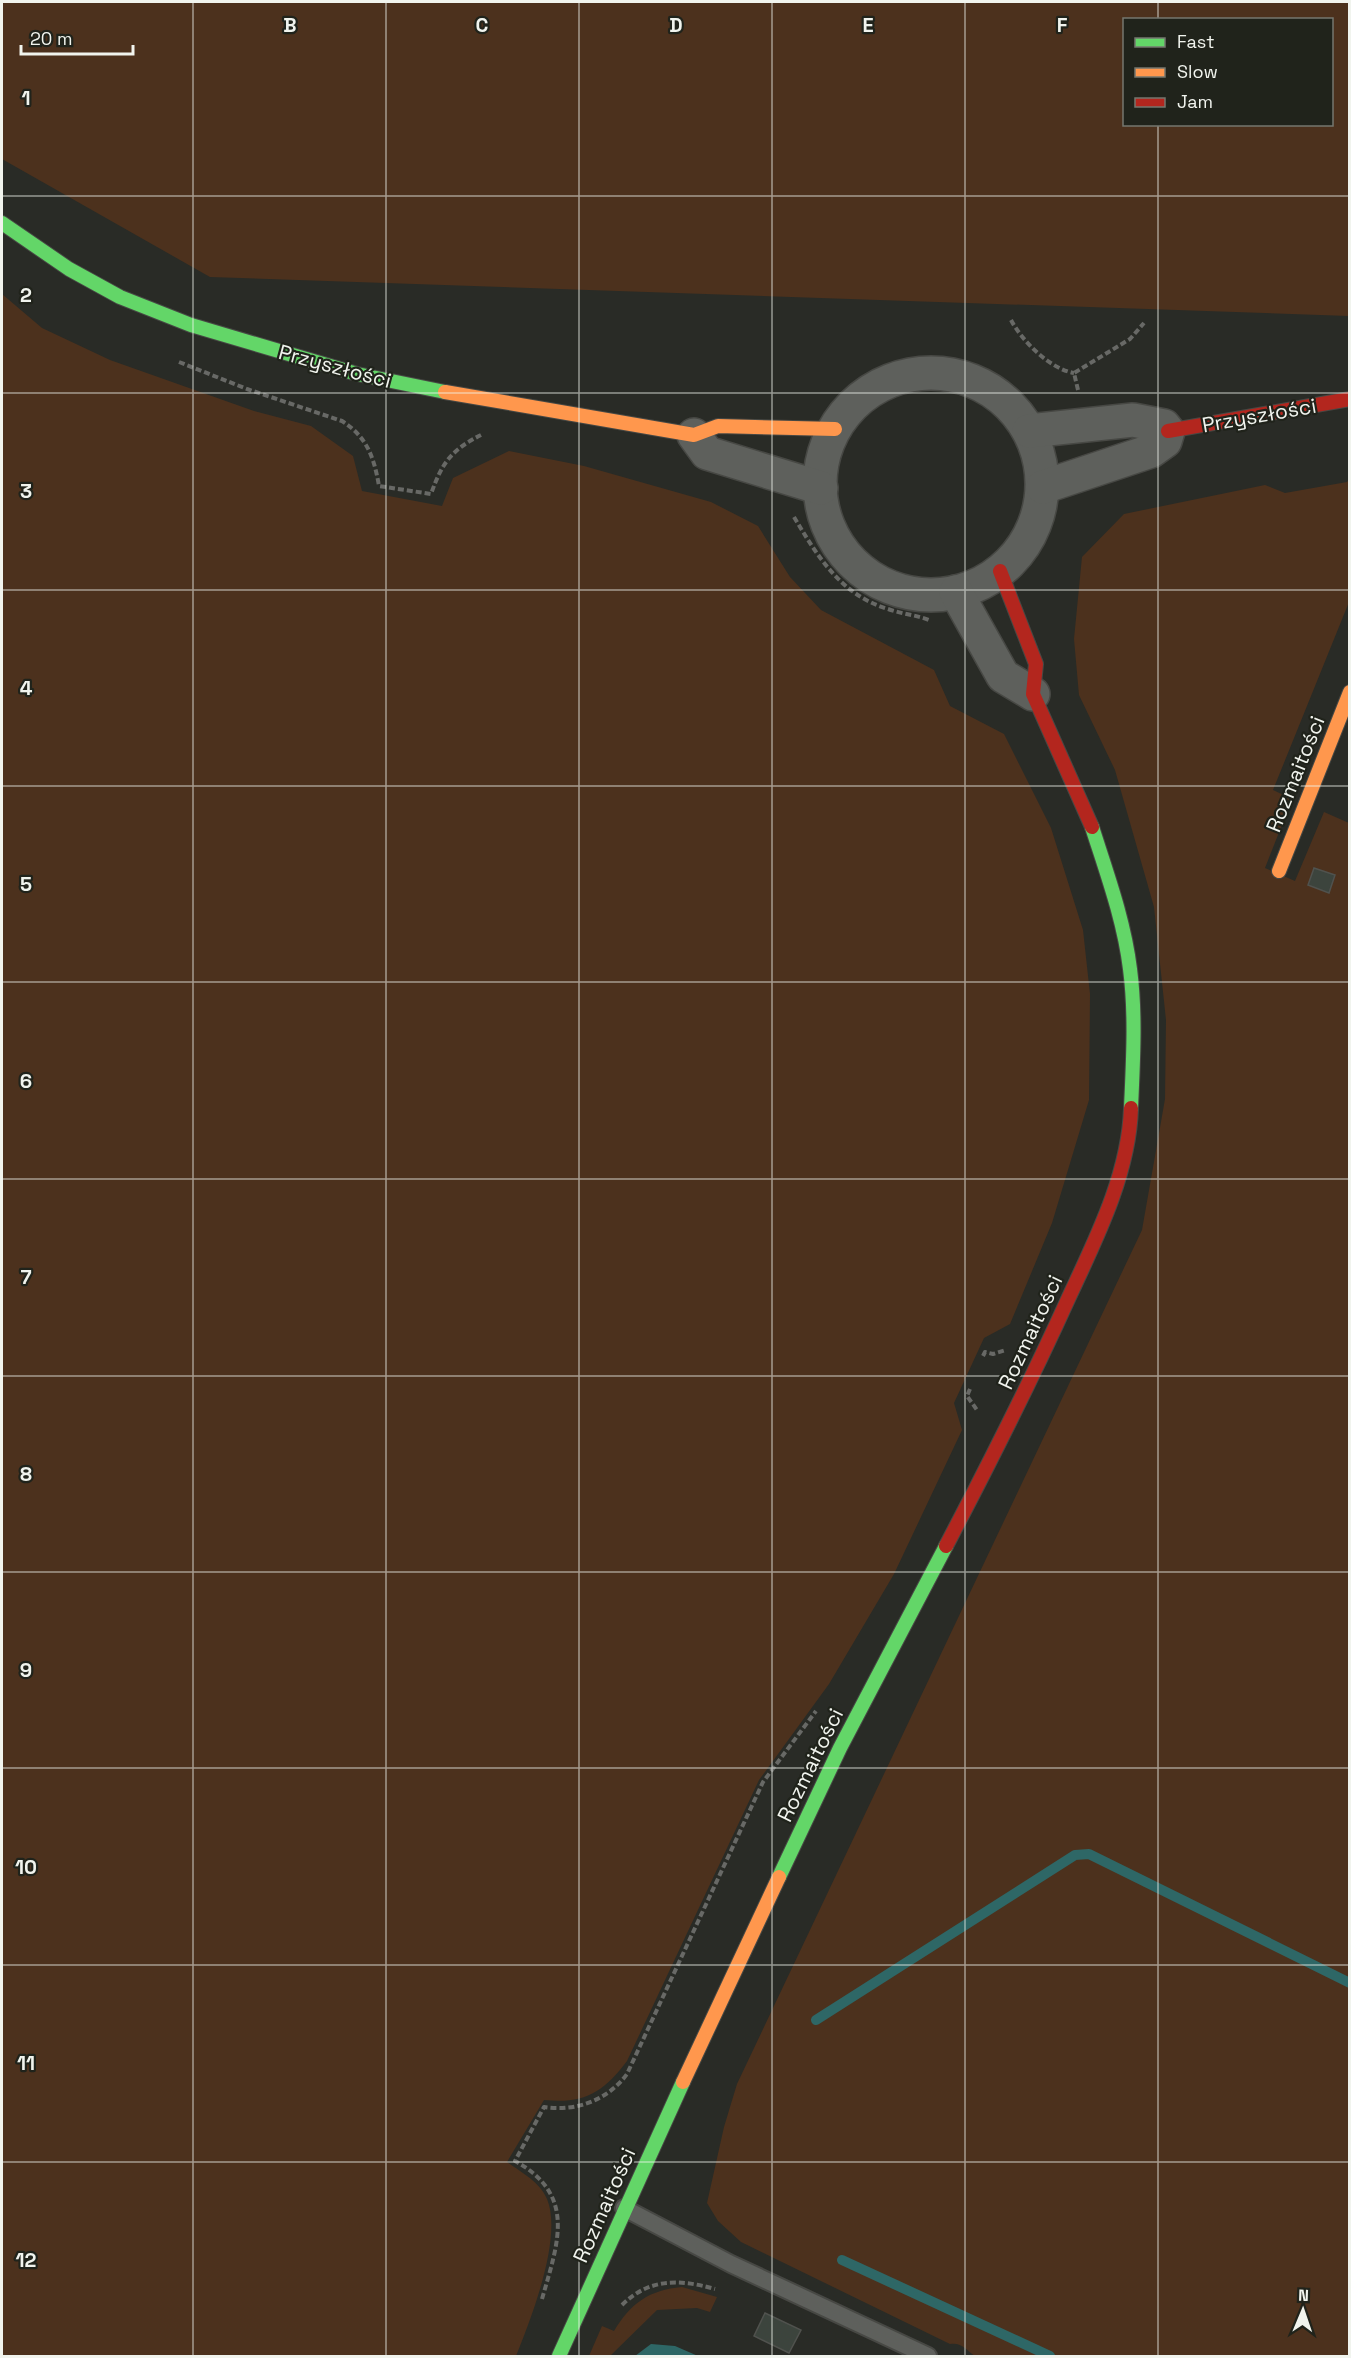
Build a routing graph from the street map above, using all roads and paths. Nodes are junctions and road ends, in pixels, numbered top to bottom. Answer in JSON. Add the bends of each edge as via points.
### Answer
{"nodes":[{"id":1,"x":2,"y":223,"type":"edge"},
{"id":2,"x":1011,"y":320,"type":"dead end"},
{"id":3,"x":1144,"y":322,"type":"dead end"},
{"id":4,"x":1074,"y":373,"type":"junction"},
{"id":5,"x":1078,"y":394,"type":"dead end"},
{"id":6,"x":1350,"y":399,"type":"edge"},
{"id":7,"x":835,"y":429,"type":"junction"},
{"id":8,"x":1168,"y":431,"type":"junction"},
{"id":9,"x":1029,"y":432,"type":"junction"},
{"id":10,"x":489,"y":434,"type":"dead end"},
{"id":11,"x":694,"y":435,"type":"junction"},
{"id":12,"x":379,"y":486,"type":"dead end"},
{"id":13,"x":1043,"y":487,"type":"junction"},
{"id":14,"x":821,"y":488,"type":"junction"},
{"id":15,"x":792,"y":514,"type":"dead end"},
{"id":16,"x":1000,"y":572,"type":"junction"},
{"id":17,"x":956,"y":592,"type":"junction"},
{"id":18,"x":936,"y":624,"type":"dead end"},
{"id":19,"x":1350,"y":693,"type":"edge"},
{"id":20,"x":1034,"y":694,"type":"junction"},
{"id":21,"x":1279,"y":871,"type":"dead end"},
{"id":22,"x":1011,"y":1347,"type":"dead end"},
{"id":23,"x":983,"y":1356,"type":"dead end"},
{"id":24,"x":970,"y":1389,"type":"dead end"},
{"id":25,"x":977,"y":1417,"type":"dead end"},
{"id":26,"x":823,"y":1702,"type":"dead end"},
{"id":27,"x":624,"y":2208,"type":"junction"},
{"id":28,"x":719,"y":2290,"type":"dead end"},
{"id":29,"x":541,"y":2303,"type":"dead end"},
{"id":30,"x":618,"y":2310,"type":"dead end"},
{"id":31,"x":559,"y":2356,"type":"edge"},
{"id":32,"x":928,"y":2356,"type":"edge"}],
"edges":[{"from":1,"to":11,"type":"street","name":"Przyszłości","via":[[69,269],[120,297],[191,325],[357,374]]},
{"from":2,"to":4,"type":"path","via":[[1018,333],[1061,371]]},
{"from":3,"to":4,"type":"path","via":[[1130,339]]},
{"from":4,"to":5,"type":"path"},
{"from":6,"to":8,"type":"street","name":"Przyszłości"},
{"from":7,"to":9,"type":"street","via":[[856,401],[879,386],[903,376],[930,372],[973,380],[993,391],[1010,405]]},
{"from":7,"to":11,"type":"street","name":"Przyszłości","via":[[718,426]]},
{"from":7,"to":14,"type":"street","via":[[820,471]]},
{"from":8,"to":9,"type":"street","name":"Przyszłości","via":[[1164,426],[1133,420]]},
{"from":8,"to":13,"type":"street","via":[[1165,441],[1151,451]]},
{"from":9,"to":13,"type":"street","via":[[1041,462]]},
{"from":10,"to":12,"type":"path","via":[[458,448],[441,466],[431,494]]},
{"from":11,"to":14,"type":"street","via":[[707,453]]},
{"from":13,"to":16,"type":"street","via":[[1040,511],[1031,534],[1018,555]]},
{"from":14,"to":17,"type":"street","via":[[827,524],[858,567],[905,592]]},
{"from":15,"to":18,"type":"path","via":[[838,581],[862,599]]},
{"from":16,"to":17,"type":"street"},
{"from":16,"to":20,"type":"street","via":[[1034,657]]},
{"from":17,"to":20,"type":"street","via":[[1003,676]]},
{"from":19,"to":21,"type":"street","name":"Rozmaitości"},
{"from":20,"to":27,"type":"street","name":"Rozmaitości","via":[[1087,811],[1120,915],[1130,968],[1134,1010],[1131,1118],[1112,1198],[1024,1396],[840,1748]]},
{"from":22,"to":23,"type":"path","via":[[993,1354],[985,1352]]},
{"from":24,"to":25,"type":"path","via":[[967,1396],[977,1410]]},
{"from":26,"to":29,"type":"path","via":[[763,1782],[627,2074],[604,2096],[583,2105],[544,2107],[515,2161],[545,2183],[555,2203],[556,2250]]},
{"from":27,"to":31,"type":"street","name":"Rozmaitości"},
{"from":27,"to":32,"type":"lane","via":[[731,2264]]},
{"from":28,"to":30,"type":"path","via":[[685,2281],[652,2284],[630,2297]]}]}
